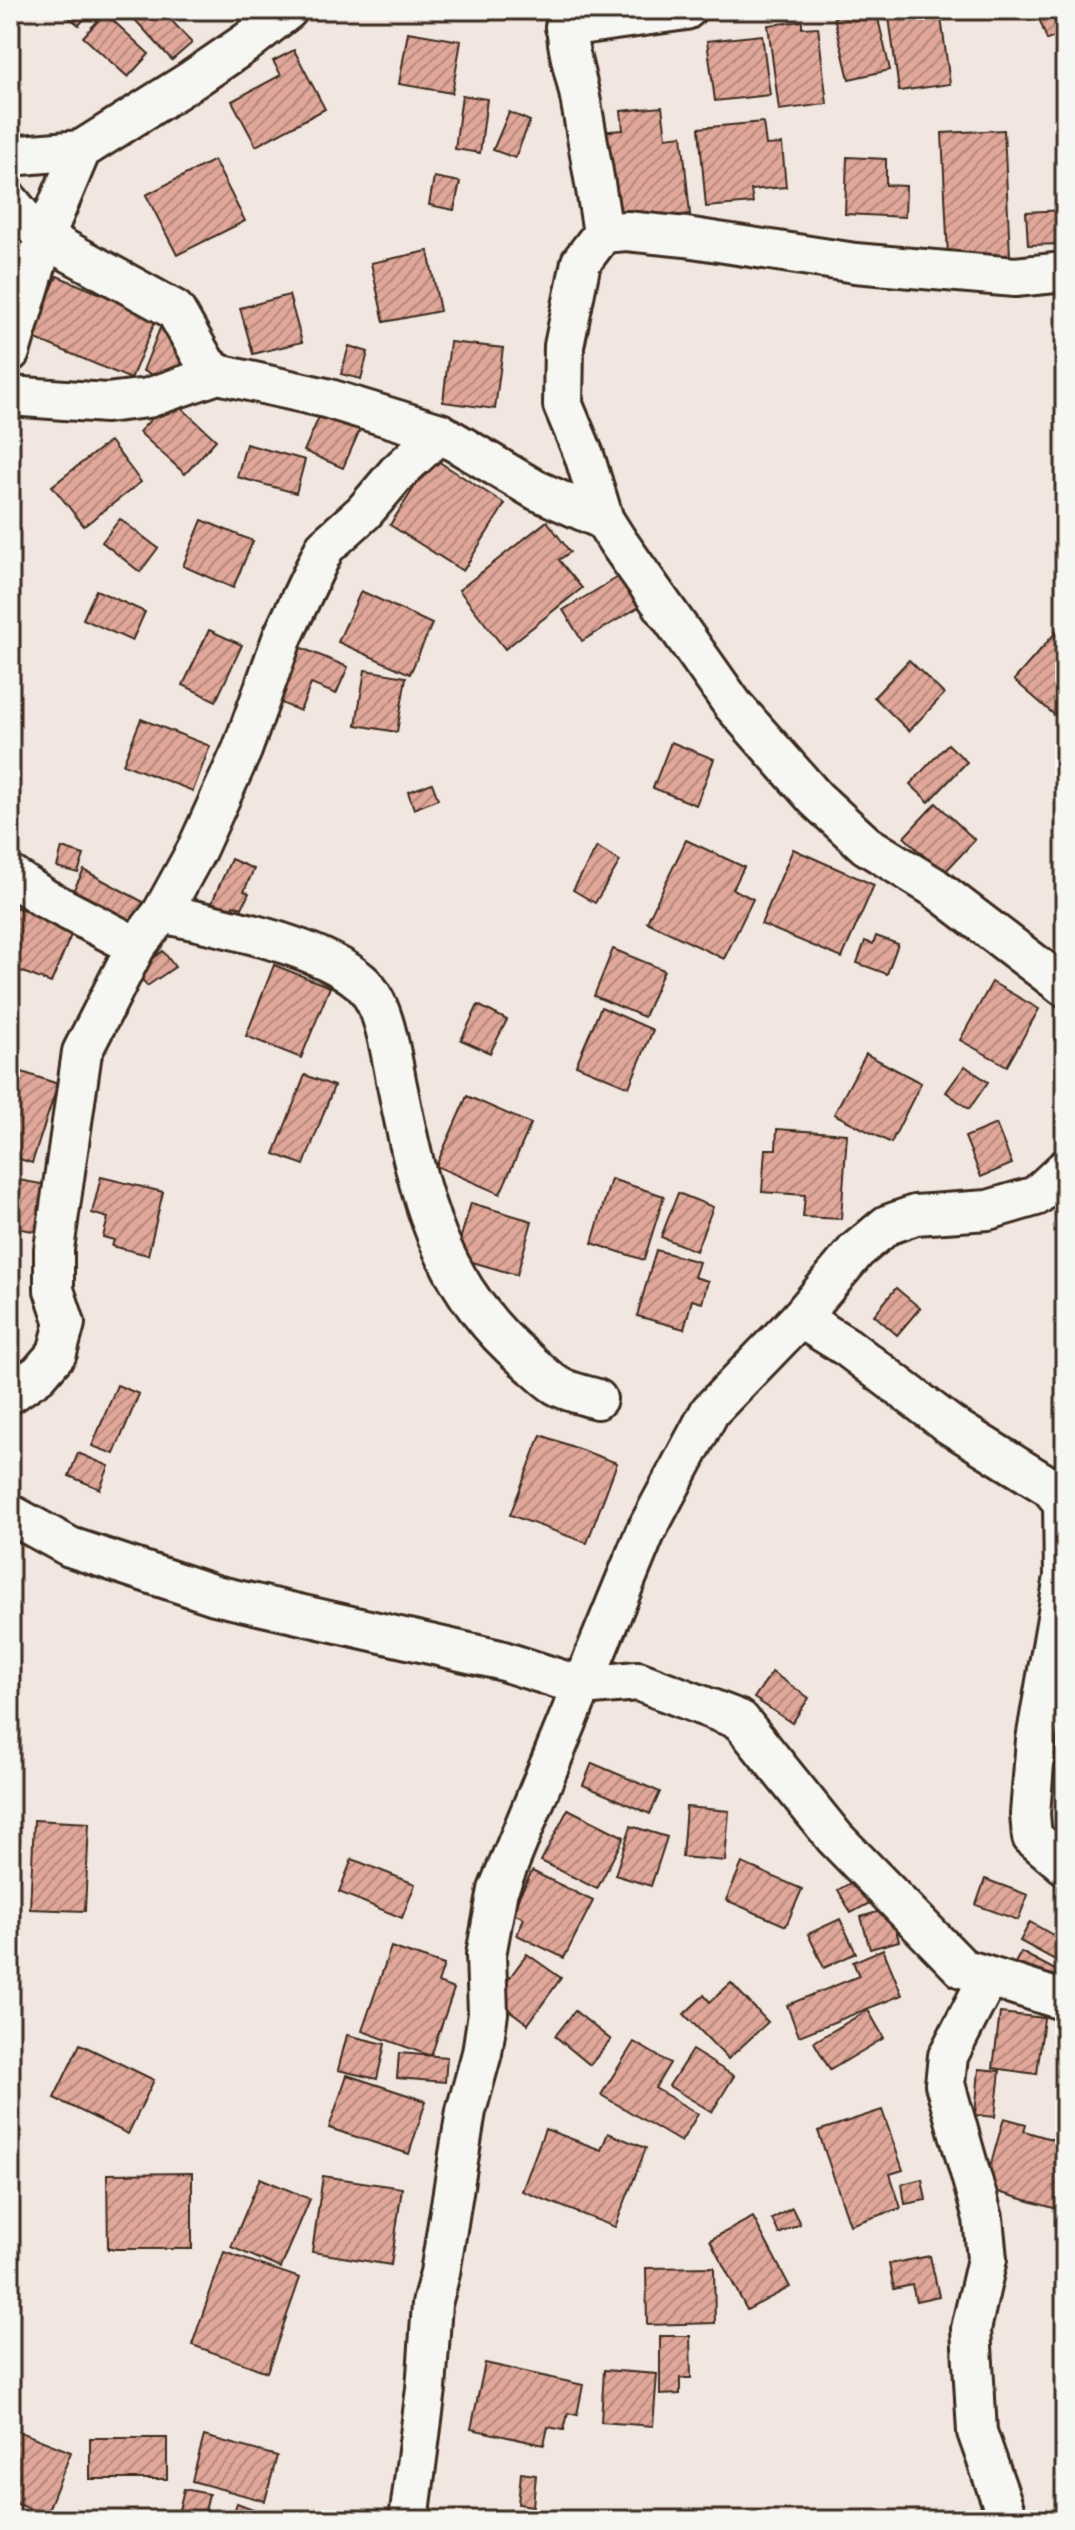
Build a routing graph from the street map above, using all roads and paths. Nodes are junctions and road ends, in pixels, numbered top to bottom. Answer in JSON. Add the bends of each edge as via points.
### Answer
{"nodes":[{"id":1,"x":288,"y":10,"type":"edge"},
{"id":2,"x":686,"y":10,"type":"edge"},
{"id":3,"x":567,"y":18,"type":"edge"},
{"id":4,"x":81,"y":150,"type":"junction"},
{"id":5,"x":10,"y":156,"type":"edge"},
{"id":6,"x":10,"y":202,"type":"edge"},
{"id":7,"x":603,"y":233,"type":"junction"},
{"id":8,"x":45,"y":236,"type":"junction"},
{"id":9,"x":1065,"y":272,"type":"edge"},
{"id":10,"x":10,"y":352,"type":"edge"},
{"id":11,"x":218,"y":374,"type":"junction"},
{"id":12,"x":10,"y":396,"type":"edge"},
{"id":13,"x":440,"y":433,"type":"junction"},
{"id":14,"x":604,"y":520,"type":"junction"},
{"id":15,"x":10,"y":875,"type":"edge"},
{"id":16,"x":162,"y":913,"type":"junction"},
{"id":17,"x":136,"y":946,"type":"junction"},
{"id":18,"x":1065,"y":987,"type":"edge"},
{"id":19,"x":1065,"y":1169,"type":"edge"},
{"id":20,"x":800,"y":1318,"type":"junction"},
{"id":21,"x":10,"y":1394,"type":"edge"},
{"id":22,"x":597,"y":1399,"type":"dead end"},
{"id":23,"x":1064,"y":1500,"type":"edge"},
{"id":24,"x":10,"y":1514,"type":"edge"},
{"id":25,"x":581,"y":1686,"type":"junction"},
{"id":26,"x":1065,"y":1865,"type":"edge"},
{"id":27,"x":988,"y":1978,"type":"junction"},
{"id":28,"x":1065,"y":2001,"type":"edge"},
{"id":29,"x":409,"y":2520,"type":"edge"},
{"id":30,"x":1008,"y":2520,"type":"edge"}],
"edges":[{"from":1,"to":4,"type":"street","via":[[203,73]]},
{"from":2,"to":3,"type":"street"},
{"from":3,"to":7,"type":"street"},
{"from":4,"to":5,"type":"street"},
{"from":4,"to":8,"type":"street"},
{"from":6,"to":8,"type":"street"},
{"from":7,"to":9,"type":"street","via":[[686,237],[855,263],[986,275]]},
{"from":7,"to":14,"type":"street","via":[[581,262],[564,346],[563,405]]},
{"from":8,"to":10,"type":"street"},
{"from":8,"to":11,"type":"street","via":[[175,310],[206,364]]},
{"from":11,"to":12,"type":"street","via":[[148,398],[106,403]]},
{"from":11,"to":13,"type":"street","via":[[326,398]]},
{"from":13,"to":14,"type":"street","via":[[536,490]]},
{"from":13,"to":16,"type":"street","via":[[325,547],[283,636],[242,750]]},
{"from":14,"to":18,"type":"street","via":[[733,705],[816,799],[866,845],[934,887]]},
{"from":15,"to":17,"type":"street"},
{"from":16,"to":17,"type":"street"},
{"from":16,"to":22,"type":"street","via":[[299,950],[363,984],[376,1002],[388,1040],[423,1200],[459,1284],[501,1338],[557,1386]]},
{"from":17,"to":21,"type":"street","via":[[82,1052],[54,1249],[54,1290],[65,1323],[57,1353]]},
{"from":19,"to":20,"type":"street","via":[[1036,1196],[988,1210],[915,1215],[887,1225],[856,1251]]},
{"from":20,"to":23,"type":"street"},
{"from":20,"to":25,"type":"street","via":[[710,1411],[645,1533]]},
{"from":23,"to":26,"type":"street","via":[[1064,1577],[1036,1740],[1030,1814],[1032,1837]]},
{"from":24,"to":25,"type":"street","via":[[70,1547],[215,1595],[500,1660]]},
{"from":25,"to":27,"type":"street","via":[[638,1681],[740,1720],[835,1838],[962,1968]]},
{"from":25,"to":29,"type":"street","via":[[498,1890],[486,1955],[488,2013],[482,2053],[466,2111],[432,2304]]},
{"from":27,"to":28,"type":"street"},
{"from":27,"to":30,"type":"street","via":[[948,2056],[945,2084],[983,2218],[987,2259],[971,2329],[977,2432]]}]}
